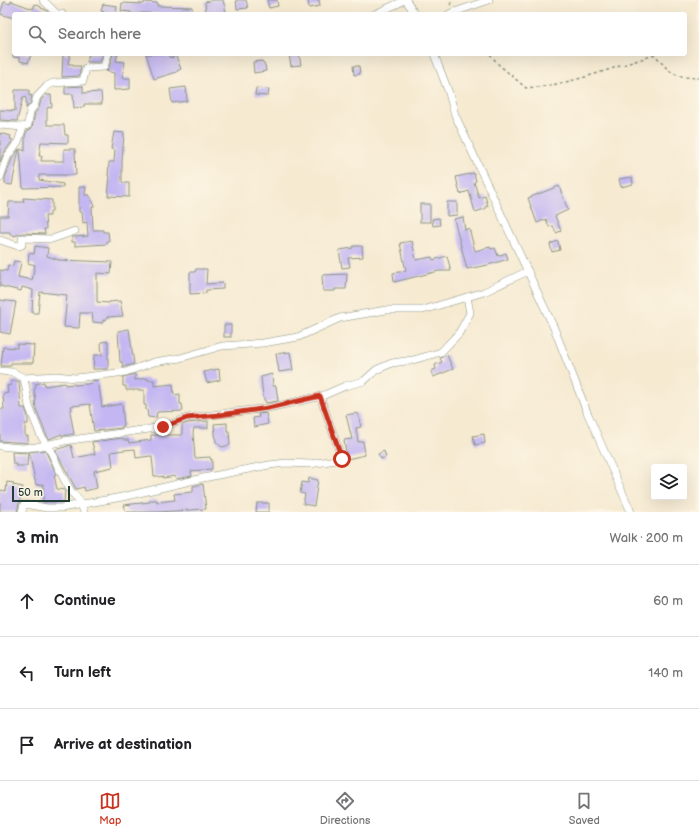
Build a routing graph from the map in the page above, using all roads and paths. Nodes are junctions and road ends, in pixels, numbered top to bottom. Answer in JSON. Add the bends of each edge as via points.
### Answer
{"nodes":[{"id":1,"x":43,"y":0,"type":"edge"},
{"id":2,"x":403,"y":0,"type":"edge"},
{"id":3,"x":406,"y":0,"type":"edge"},
{"id":4,"x":489,"y":0,"type":"edge"},
{"id":5,"x":55,"y":12,"type":"edge"},
{"id":6,"x":379,"y":12,"type":"edge"},
{"id":7,"x":414,"y":12,"type":"edge"},
{"id":8,"x":455,"y":12,"type":"edge"},
{"id":9,"x":107,"y":56,"type":"edge"},
{"id":10,"x":435,"y":56,"type":"edge"},
{"id":11,"x":492,"y":56,"type":"edge"},
{"id":12,"x":652,"y":56,"type":"edge"},
{"id":13,"x":656,"y":56,"type":"edge"},
{"id":14,"x":699,"y":78,"type":"edge"},
{"id":15,"x":0,"y":125,"type":"edge"},
{"id":16,"x":23,"y":127,"type":"junction"},
{"id":17,"x":0,"y":178,"type":"edge"},
{"id":18,"x":75,"y":231,"type":"dead end"},
{"id":19,"x":0,"y":240,"type":"edge"},
{"id":20,"x":528,"y":271,"type":"junction"},
{"id":21,"x":467,"y":297,"type":"junction"},
{"id":22,"x":0,"y":371,"type":"edge"},
{"id":23,"x":24,"y":378,"type":"junction"},
{"id":24,"x":320,"y":396,"type":"junction"},
{"id":25,"x":47,"y":445,"type":"junction"},
{"id":26,"x":0,"y":446,"type":"edge"},
{"id":27,"x":81,"y":505,"type":"junction"},
{"id":28,"x":22,"y":512,"type":"edge"},
{"id":29,"x":84,"y":512,"type":"edge"},
{"id":30,"x":631,"y":512,"type":"edge"}],
"edges":[{"from":1,"to":5,"type":"street"},
{"from":2,"to":6,"type":"street"},
{"from":3,"to":7,"type":"street"},
{"from":4,"to":8,"type":"street"},
{"from":9,"to":16,"type":"street","via":[[104,67],[86,68],[83,81],[53,83],[48,86],[37,96],[30,111],[28,125]]},
{"from":10,"to":20,"type":"street","via":[[455,115]]},
{"from":11,"to":12,"type":"path","via":[[526,88],[588,76]]},
{"from":13,"to":14,"type":"path","via":[[670,72]]},
{"from":15,"to":16,"type":"street"},
{"from":16,"to":17,"type":"street","via":[[18,142],[6,157]]},
{"from":18,"to":19,"type":"street","via":[[52,239],[22,238],[22,244],[18,246]]},
{"from":20,"to":21,"type":"street","via":[[484,292]]},
{"from":20,"to":30,"type":"street"},
{"from":21,"to":23,"type":"street","via":[[423,310],[386,310],[340,318],[298,337],[222,346],[180,358],[154,362],[126,372],[76,378]]},
{"from":21,"to":24,"type":"street","via":[[470,313],[458,333],[441,352],[392,363],[376,370],[364,381]]},
{"from":22,"to":23,"type":"street","via":[[12,372]]},
{"from":23,"to":25,"type":"street","via":[[29,406]]},
{"from":24,"to":25,"type":"street","via":[[268,408],[187,418],[163,427]]},
{"from":24,"to":27,"type":"street","via":[[342,459],[310,464],[269,465]]},
{"from":25,"to":26,"type":"street","via":[[21,448]]},
{"from":25,"to":27,"type":"street"},
{"from":27,"to":28,"type":"street","via":[[48,508],[24,504]]},
{"from":27,"to":29,"type":"street"}]}
